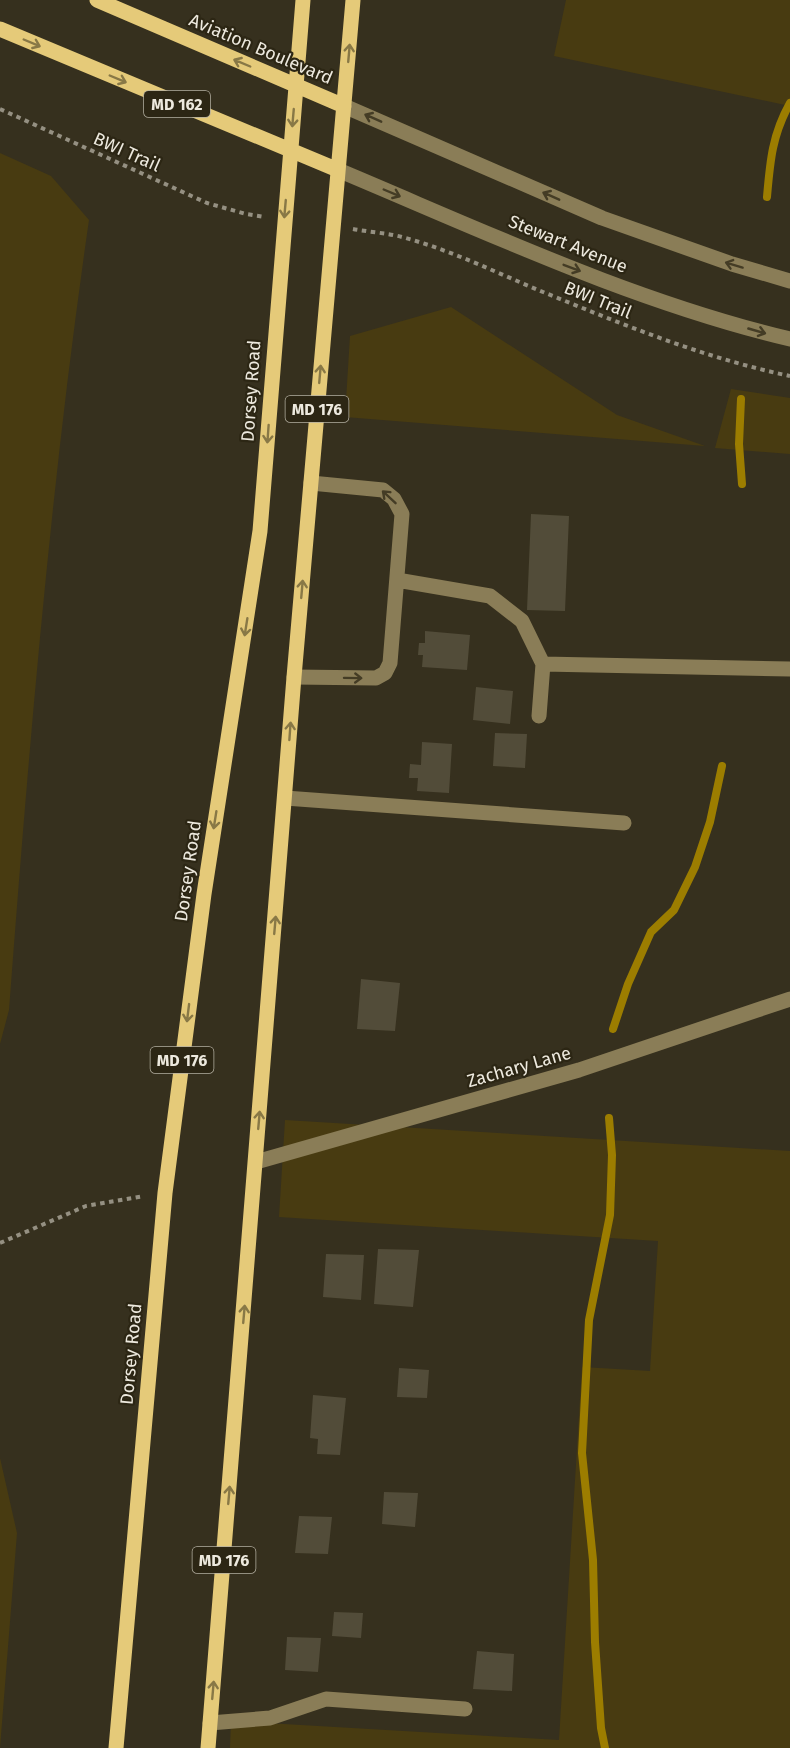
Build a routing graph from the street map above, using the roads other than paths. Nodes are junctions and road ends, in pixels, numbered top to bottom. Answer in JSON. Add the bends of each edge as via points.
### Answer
{"nodes":[{"id":1,"x":97,"y":0,"type":"edge"},
{"id":2,"x":303,"y":0,"type":"edge"},
{"id":3,"x":353,"y":0,"type":"edge"},
{"id":4,"x":0,"y":29,"type":"edge"},
{"id":5,"x":296,"y":86,"type":"junction"},
{"id":6,"x":344,"y":106,"type":"junction"},
{"id":7,"x":290,"y":151,"type":"junction"},
{"id":8,"x":338,"y":170,"type":"junction"},
{"id":9,"x":790,"y":281,"type":"edge"},
{"id":10,"x":790,"y":339,"type":"edge"},
{"id":11,"x":311,"y":483,"type":"junction"},
{"id":12,"x":397,"y":580,"type":"junction"},
{"id":13,"x":543,"y":664,"type":"junction"},
{"id":14,"x":790,"y":669,"type":"edge"},
{"id":15,"x":294,"y":677,"type":"junction"},
{"id":16,"x":539,"y":716,"type":"dead end"},
{"id":17,"x":285,"y":798,"type":"junction"},
{"id":18,"x":624,"y":823,"type":"dead end"},
{"id":19,"x":790,"y":999,"type":"edge"},
{"id":20,"x":256,"y":1162,"type":"junction"},
{"id":21,"x":465,"y":1708,"type":"dead end"},
{"id":22,"x":210,"y":1723,"type":"junction"},
{"id":23,"x":116,"y":1748,"type":"edge"},
{"id":24,"x":208,"y":1748,"type":"edge"}],
"edges":[{"from":5,"to":1,"type":"main road","name":"Aviation Boulevard","one_way":true},
{"from":2,"to":5,"type":"main road","name":"Dorsey Road","number":"MD 176"},
{"from":6,"to":3,"type":"main road","number":"MD 176","one_way":true},
{"from":4,"to":7,"type":"main road","number":"MD 162","one_way":true},
{"from":5,"to":6,"type":"main road","name":"Aviation Boulevard"},
{"from":5,"to":7,"type":"main road","name":"Dorsey Road","number":"MD 176","one_way":true},
{"from":6,"to":8,"type":"main road","number":"MD 176"},
{"from":9,"to":6,"type":"street","name":"Stewart Avenue","one_way":true,"via":[[602,218]]},
{"from":7,"to":8,"type":"main road","number":"MD 162"},
{"from":7,"to":23,"type":"main road","name":"Dorsey Road","number":"MD 176","one_way":true,"via":[[260,531],[202,905],[165,1192]]},
{"from":8,"to":10,"type":"street","name":"Stewart Avenue","one_way":true,"via":[[536,254],[647,296]]},
{"from":11,"to":8,"type":"main road","number":"MD 176","one_way":true},
{"from":12,"to":11,"type":"street","one_way":true,"via":[[402,514],[394,499],[383,490]]},
{"from":15,"to":11,"type":"main road","number":"MD 176","one_way":true},
{"from":12,"to":13,"type":"street","via":[[490,596],[522,621]]},
{"from":15,"to":12,"type":"street","one_way":true,"via":[[376,678],[385,673],[390,663]]},
{"from":13,"to":14,"type":"street"},
{"from":13,"to":16,"type":"street"},
{"from":17,"to":15,"type":"main road","number":"MD 176","one_way":true},
{"from":17,"to":18,"type":"street"},
{"from":20,"to":17,"type":"main road","number":"MD 176","one_way":true},
{"from":19,"to":20,"type":"street","name":"Zachary Lane","via":[[579,1070]]},
{"from":22,"to":20,"type":"main road","number":"MD 176","one_way":true},
{"from":21,"to":22,"type":"street","via":[[326,1699],[270,1718]]},
{"from":22,"to":24,"type":"main road","number":"MD 176"}]}
